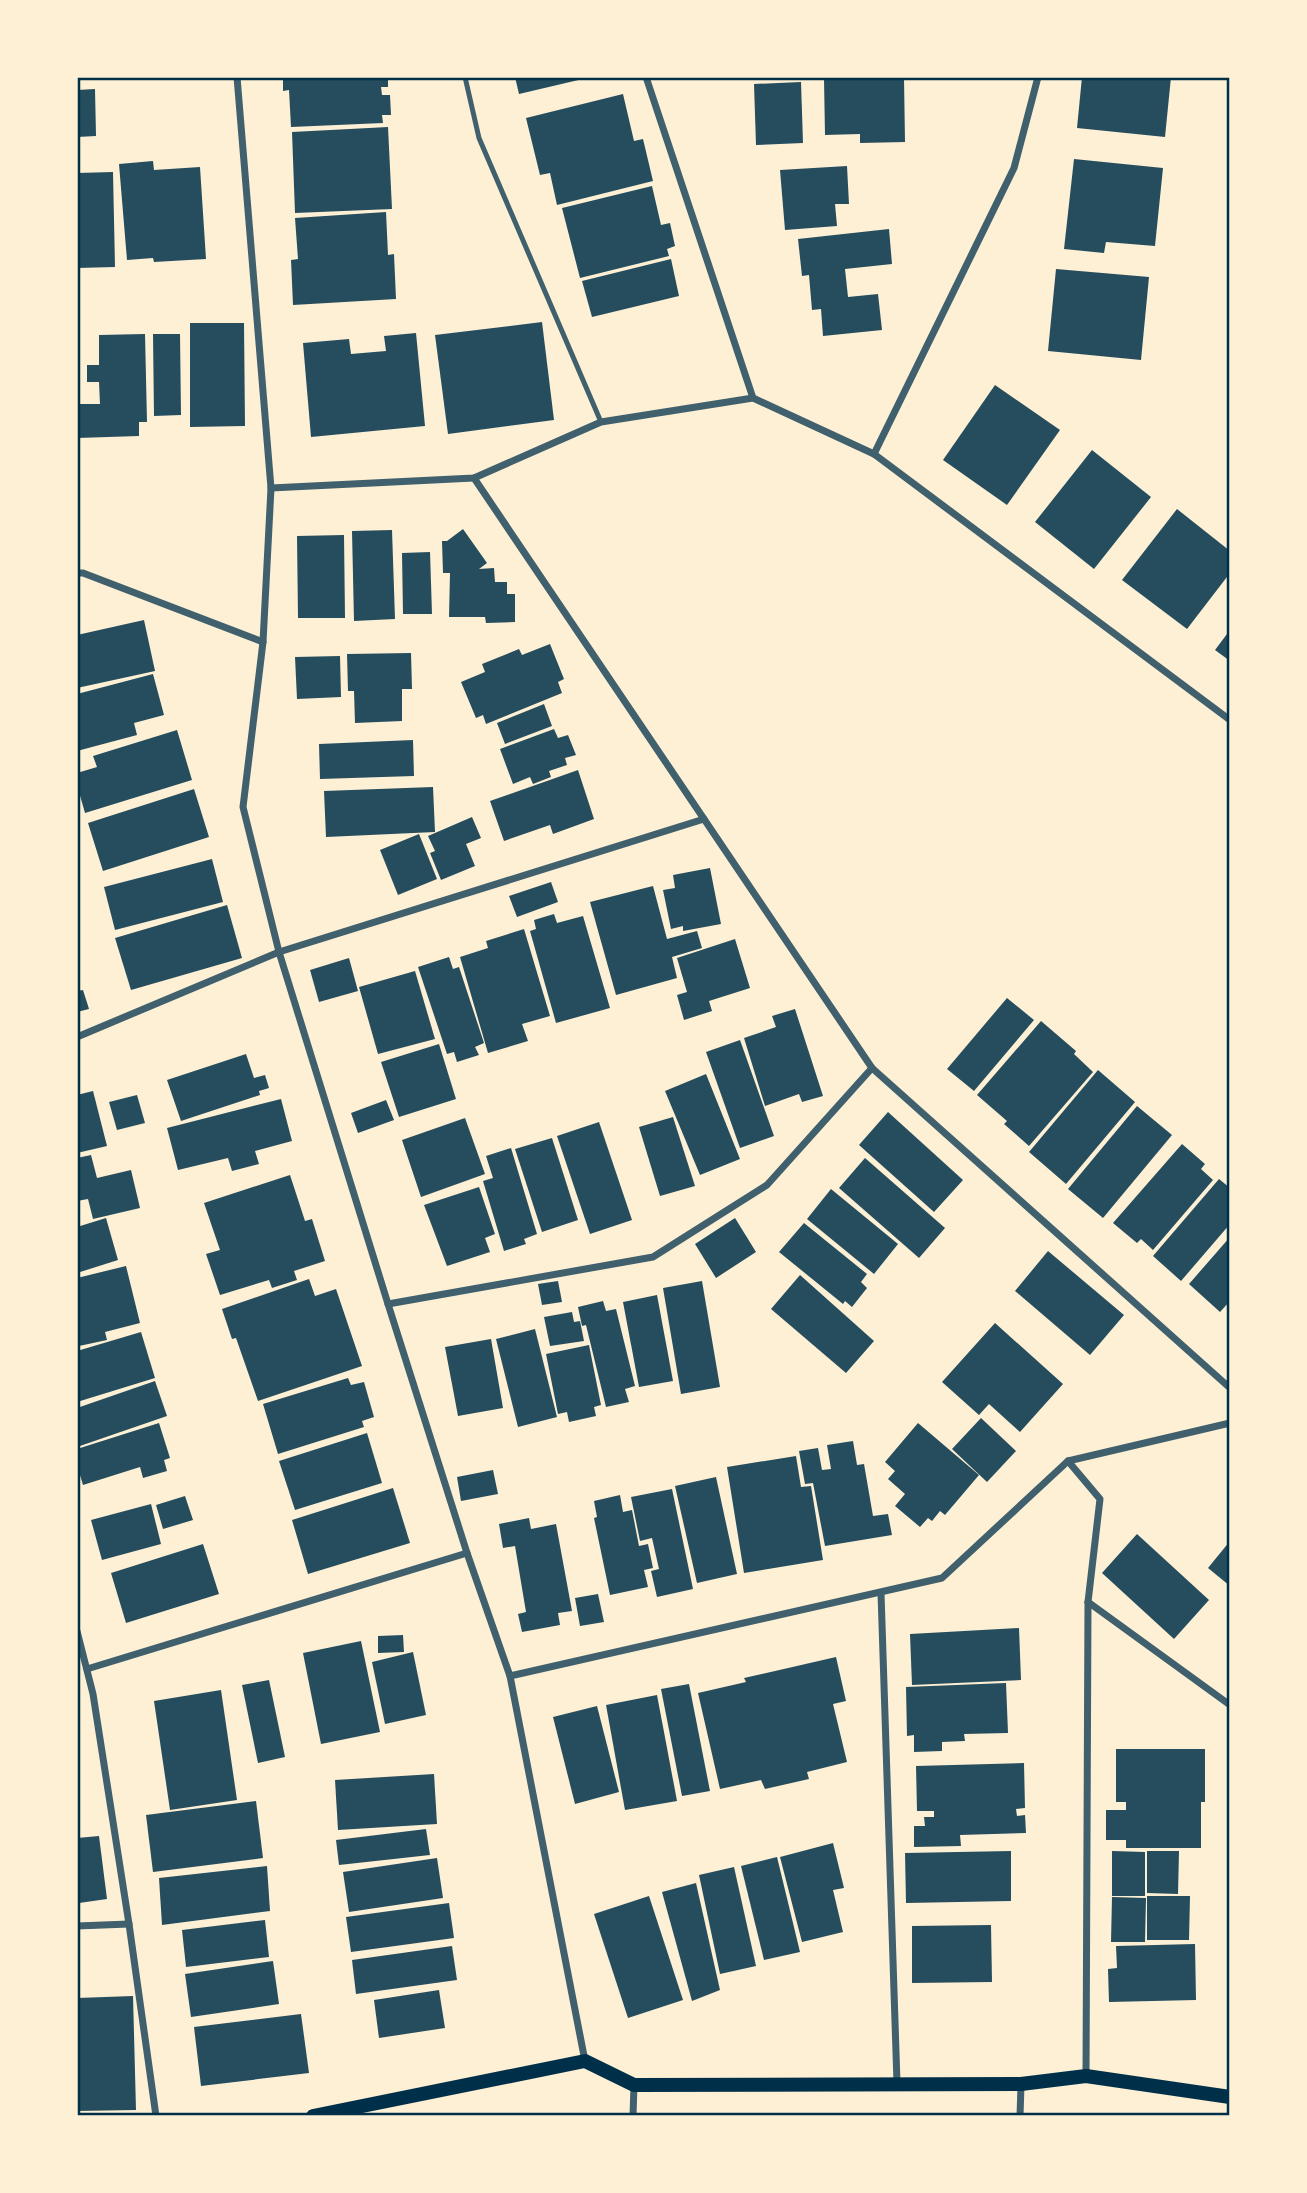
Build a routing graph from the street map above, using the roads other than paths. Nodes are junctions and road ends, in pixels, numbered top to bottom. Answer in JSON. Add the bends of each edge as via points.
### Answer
{"nodes":[{"id":1,"x":237,"y":77,"type":"edge"},
{"id":2,"x":465,"y":77,"type":"edge"},
{"id":3,"x":646,"y":77,"type":"edge"},
{"id":4,"x":1038,"y":77,"type":"edge"},
{"id":5,"x":753,"y":398,"type":"junction"},
{"id":6,"x":601,"y":422,"type":"junction"},
{"id":7,"x":874,"y":454,"type":"junction"},
{"id":8,"x":474,"y":478,"type":"junction"},
{"id":9,"x":271,"y":488,"type":"junction"},
{"id":10,"x":77,"y":573,"type":"edge"},
{"id":11,"x":263,"y":642,"type":"junction"},
{"id":12,"x":1230,"y":720,"type":"edge"},
{"id":13,"x":704,"y":819,"type":"junction"},
{"id":14,"x":279,"y":952,"type":"junction"},
{"id":15,"x":77,"y":1037,"type":"edge"},
{"id":16,"x":872,"y":1068,"type":"junction"},
{"id":17,"x":388,"y":1304,"type":"junction"},
{"id":18,"x":1230,"y":1388,"type":"edge"},
{"id":19,"x":1230,"y":1423,"type":"edge"},
{"id":20,"x":1068,"y":1461,"type":"junction"},
{"id":21,"x":467,"y":1553,"type":"junction"},
{"id":22,"x":881,"y":1593,"type":"junction"},
{"id":23,"x":1088,"y":1602,"type":"junction"},
{"id":24,"x":77,"y":1632,"type":"edge"},
{"id":25,"x":86,"y":1669,"type":"junction"},
{"id":26,"x":510,"y":1676,"type":"junction"},
{"id":27,"x":1230,"y":1705,"type":"edge"},
{"id":28,"x":129,"y":1924,"type":"junction"},
{"id":29,"x":77,"y":1926,"type":"edge"},
{"id":30,"x":585,"y":2061,"type":"junction"},
{"id":31,"x":1086,"y":2076,"type":"junction"},
{"id":32,"x":897,"y":2084,"type":"junction"},
{"id":33,"x":1021,"y":2084,"type":"junction"},
{"id":34,"x":634,"y":2085,"type":"junction"},
{"id":35,"x":1230,"y":2097,"type":"edge"},
{"id":36,"x":156,"y":2116,"type":"edge"},
{"id":37,"x":313,"y":2116,"type":"edge"},
{"id":38,"x":633,"y":2116,"type":"edge"},
{"id":39,"x":1020,"y":2116,"type":"edge"}],
"edges":[{"from":1,"to":9,"type":"street"},
{"from":2,"to":6,"type":"lane","via":[[479,138]]},
{"from":3,"to":5,"type":"street"},
{"from":4,"to":7,"type":"street","via":[[1014,168]]},
{"from":5,"to":6,"type":"street"},
{"from":5,"to":7,"type":"street"},
{"from":6,"to":8,"type":"street"},
{"from":7,"to":12,"type":"street"},
{"from":8,"to":9,"type":"street"},
{"from":8,"to":13,"type":"street"},
{"from":9,"to":11,"type":"street"},
{"from":10,"to":11,"type":"street"},
{"from":11,"to":14,"type":"street","via":[[243,807]]},
{"from":13,"to":14,"type":"street"},
{"from":13,"to":16,"type":"street"},
{"from":14,"to":15,"type":"street"},
{"from":14,"to":17,"type":"street"},
{"from":16,"to":17,"type":"street","via":[[767,1185],[653,1257]]},
{"from":16,"to":18,"type":"street"},
{"from":17,"to":21,"type":"street"},
{"from":19,"to":20,"type":"street"},
{"from":20,"to":22,"type":"street","via":[[942,1578]]},
{"from":20,"to":23,"type":"street","via":[[1100,1499]]},
{"from":21,"to":25,"type":"street"},
{"from":21,"to":26,"type":"street"},
{"from":22,"to":26,"type":"street"},
{"from":22,"to":32,"type":"street"},
{"from":23,"to":27,"type":"street"},
{"from":23,"to":31,"type":"street"},
{"from":24,"to":25,"type":"street"},
{"from":25,"to":28,"type":"street"},
{"from":26,"to":30,"type":"street"},
{"from":28,"to":29,"type":"street"},
{"from":28,"to":36,"type":"street"},
{"from":30,"to":34,"type":"main road"},
{"from":30,"to":37,"type":"main road"},
{"from":31,"to":33,"type":"main road"},
{"from":31,"to":35,"type":"main road"},
{"from":32,"to":33,"type":"main road"},
{"from":32,"to":34,"type":"main road"},
{"from":33,"to":39,"type":"street"},
{"from":34,"to":38,"type":"street"}]}
